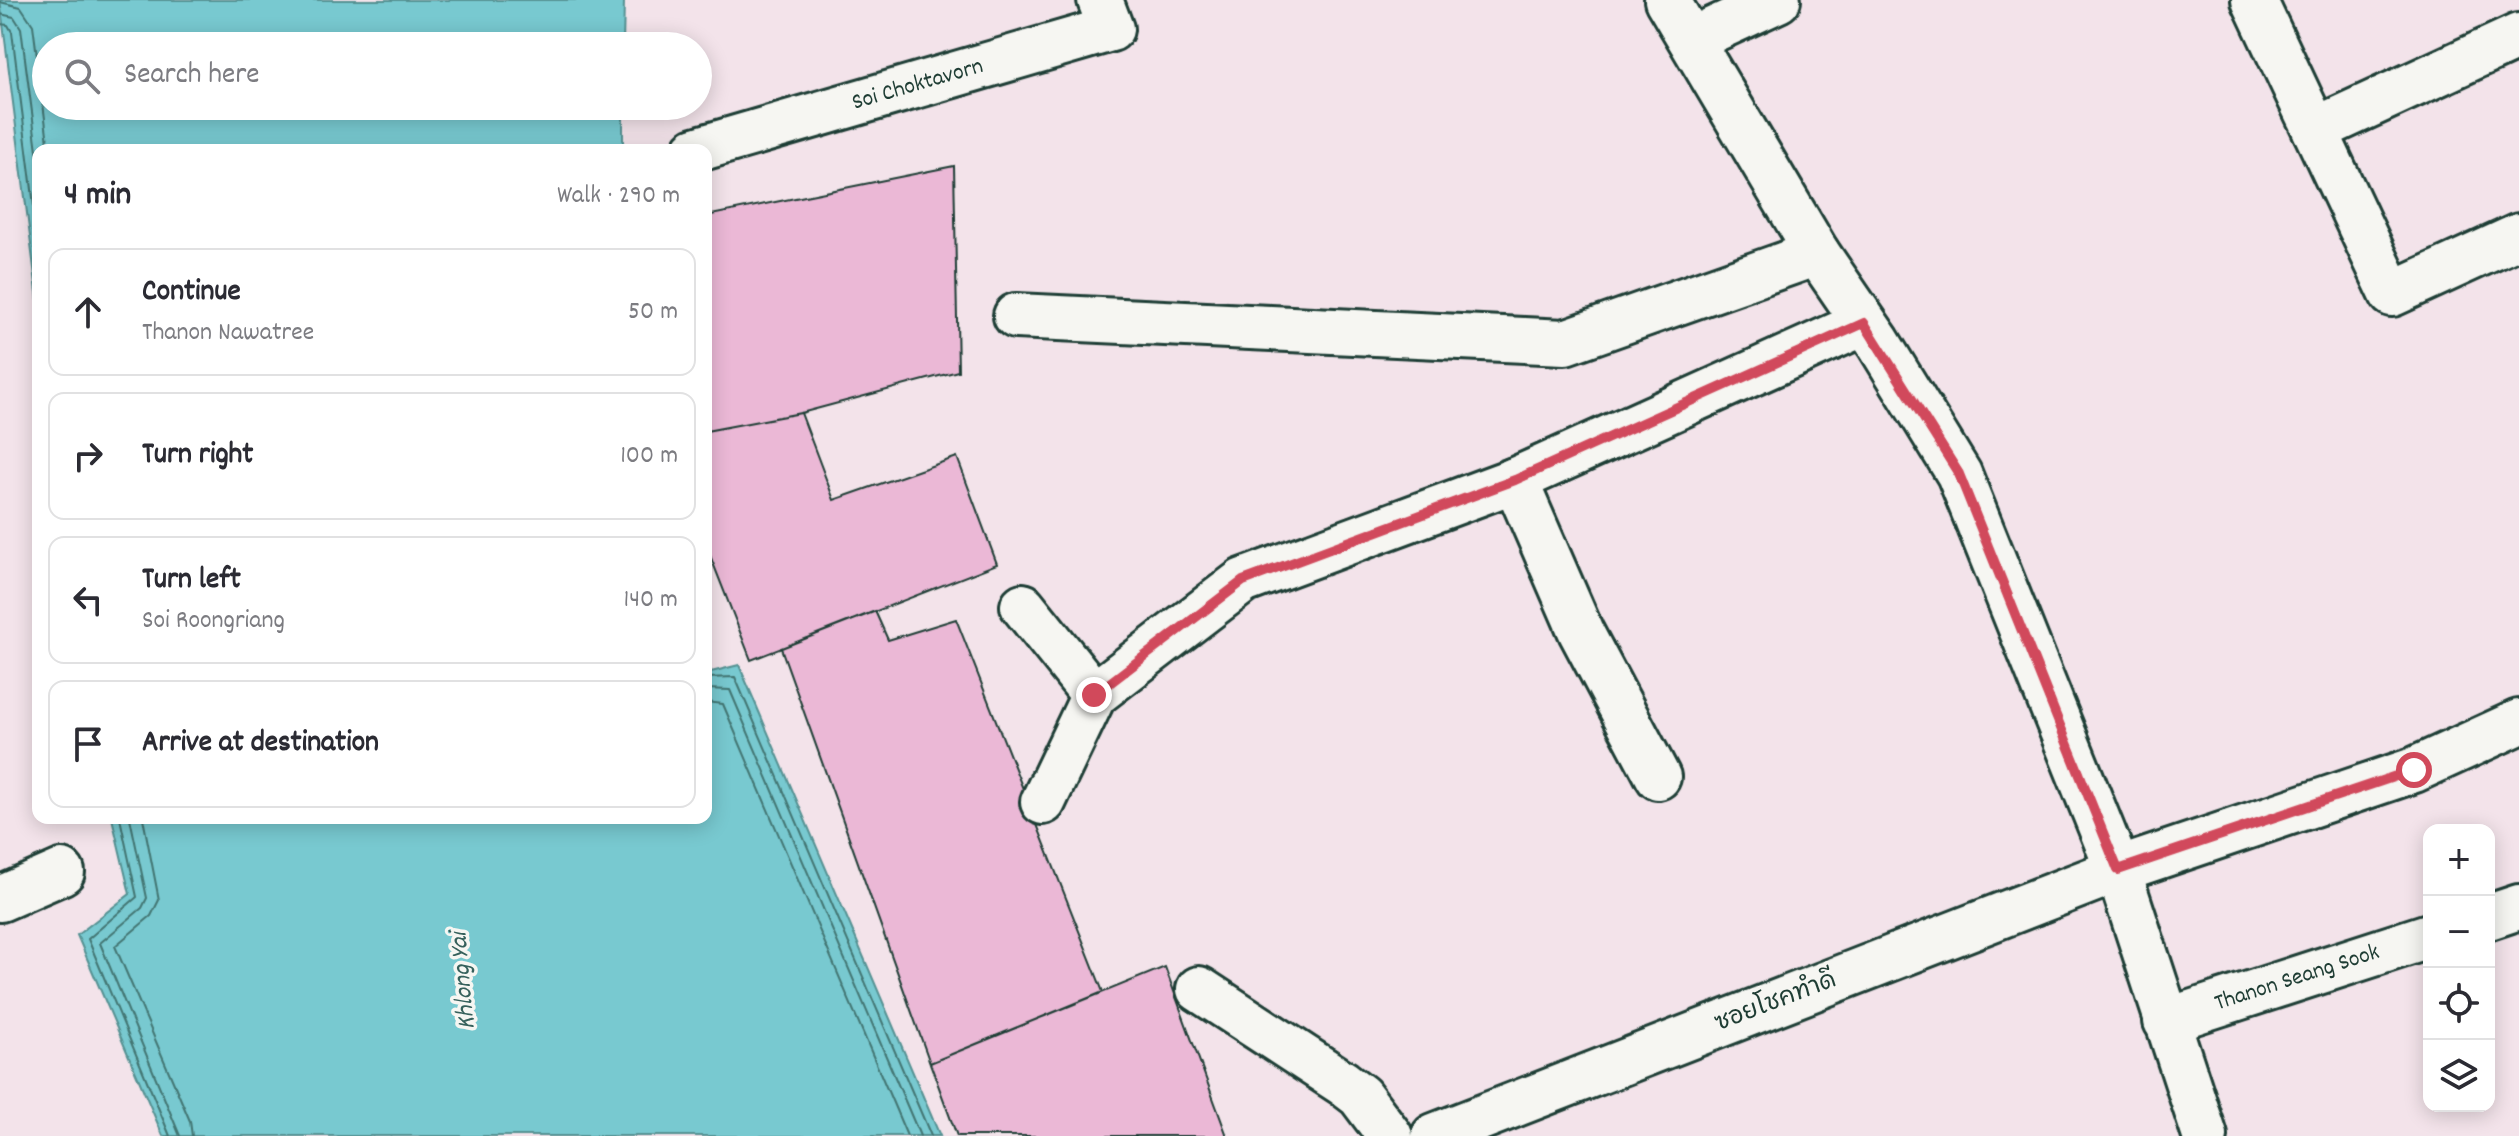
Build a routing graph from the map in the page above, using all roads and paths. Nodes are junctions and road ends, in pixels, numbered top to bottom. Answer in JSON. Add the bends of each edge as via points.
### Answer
{"nodes":[{"id":1,"x":1100,"y":0,"type":"edge"},
{"id":2,"x":1667,"y":0,"type":"edge"},
{"id":3,"x":1778,"y":0,"type":"edge"},
{"id":4,"x":2254,"y":0,"type":"edge"},
{"id":5,"x":2519,"y":36,"type":"edge"},
{"id":6,"x":1693,"y":39,"type":"junction"},
{"id":7,"x":2315,"y":130,"type":"junction"},
{"id":8,"x":712,"y":145,"type":"edge"},
{"id":9,"x":2519,"y":236,"type":"edge"},
{"id":10,"x":1817,"y":253,"type":"junction"},
{"id":11,"x":1016,"y":316,"type":"dead end"},
{"id":12,"x":1864,"y":323,"type":"junction"},
{"id":13,"x":1515,"y":480,"type":"junction"},
{"id":14,"x":1023,"y":606,"type":"dead end"},
{"id":15,"x":1094,"y":695,"type":"junction"},
{"id":16,"x":2519,"y":722,"type":"edge"},
{"id":17,"x":1658,"y":777,"type":"dead end"},
{"id":18,"x":1043,"y":802,"type":"dead end"},
{"id":19,"x":2118,"y":870,"type":"junction"},
{"id":20,"x":62,"y":872,"type":"dead end"},
{"id":21,"x":0,"y":899,"type":"edge"},
{"id":22,"x":2519,"y":907,"type":"edge"},
{"id":23,"x":2495,"y":915,"type":"edge"},
{"id":24,"x":2423,"y":938,"type":"edge"},
{"id":25,"x":1199,"y":989,"type":"dead end"},
{"id":26,"x":2166,"y":1021,"type":"junction"},
{"id":27,"x":1390,"y":1136,"type":"edge"},
{"id":28,"x":1434,"y":1136,"type":"edge"},
{"id":29,"x":2205,"y":1136,"type":"edge"}],
"edges":[{"from":1,"to":8,"type":"street","name":"Soi Choktavorn","via":[[1111,29]]},
{"from":2,"to":6,"type":"street"},
{"from":3,"to":6,"type":"street"},
{"from":4,"to":7,"type":"street"},
{"from":5,"to":7,"type":"street"},
{"from":6,"to":10,"type":"street"},
{"from":7,"to":9,"type":"street","via":[[2392,294]]},
{"from":10,"to":11,"type":"street","via":[[1565,342]]},
{"from":10,"to":12,"type":"street"},
{"from":12,"to":13,"type":"street"},
{"from":12,"to":19,"type":"street","via":[[1959,474]]},
{"from":13,"to":15,"type":"street","via":[[1243,581]]},
{"from":13,"to":17,"type":"street","via":[[1581,632]]},
{"from":14,"to":15,"type":"street"},
{"from":15,"to":18,"type":"street"},
{"from":16,"to":19,"type":"street","name":"ซอยโชคทำดี","via":[[2414,770]]},
{"from":19,"to":26,"type":"street"},
{"from":19,"to":28,"type":"street","name":"ซอยโชคทำดี"},
{"from":20,"to":21,"type":"street"},
{"from":22,"to":23,"type":"street"},
{"from":24,"to":26,"type":"street","name":"Thanon Seang Sook"},
{"from":25,"to":27,"type":"street","via":[[1360,1096]]},
{"from":26,"to":29,"type":"street"}]}
